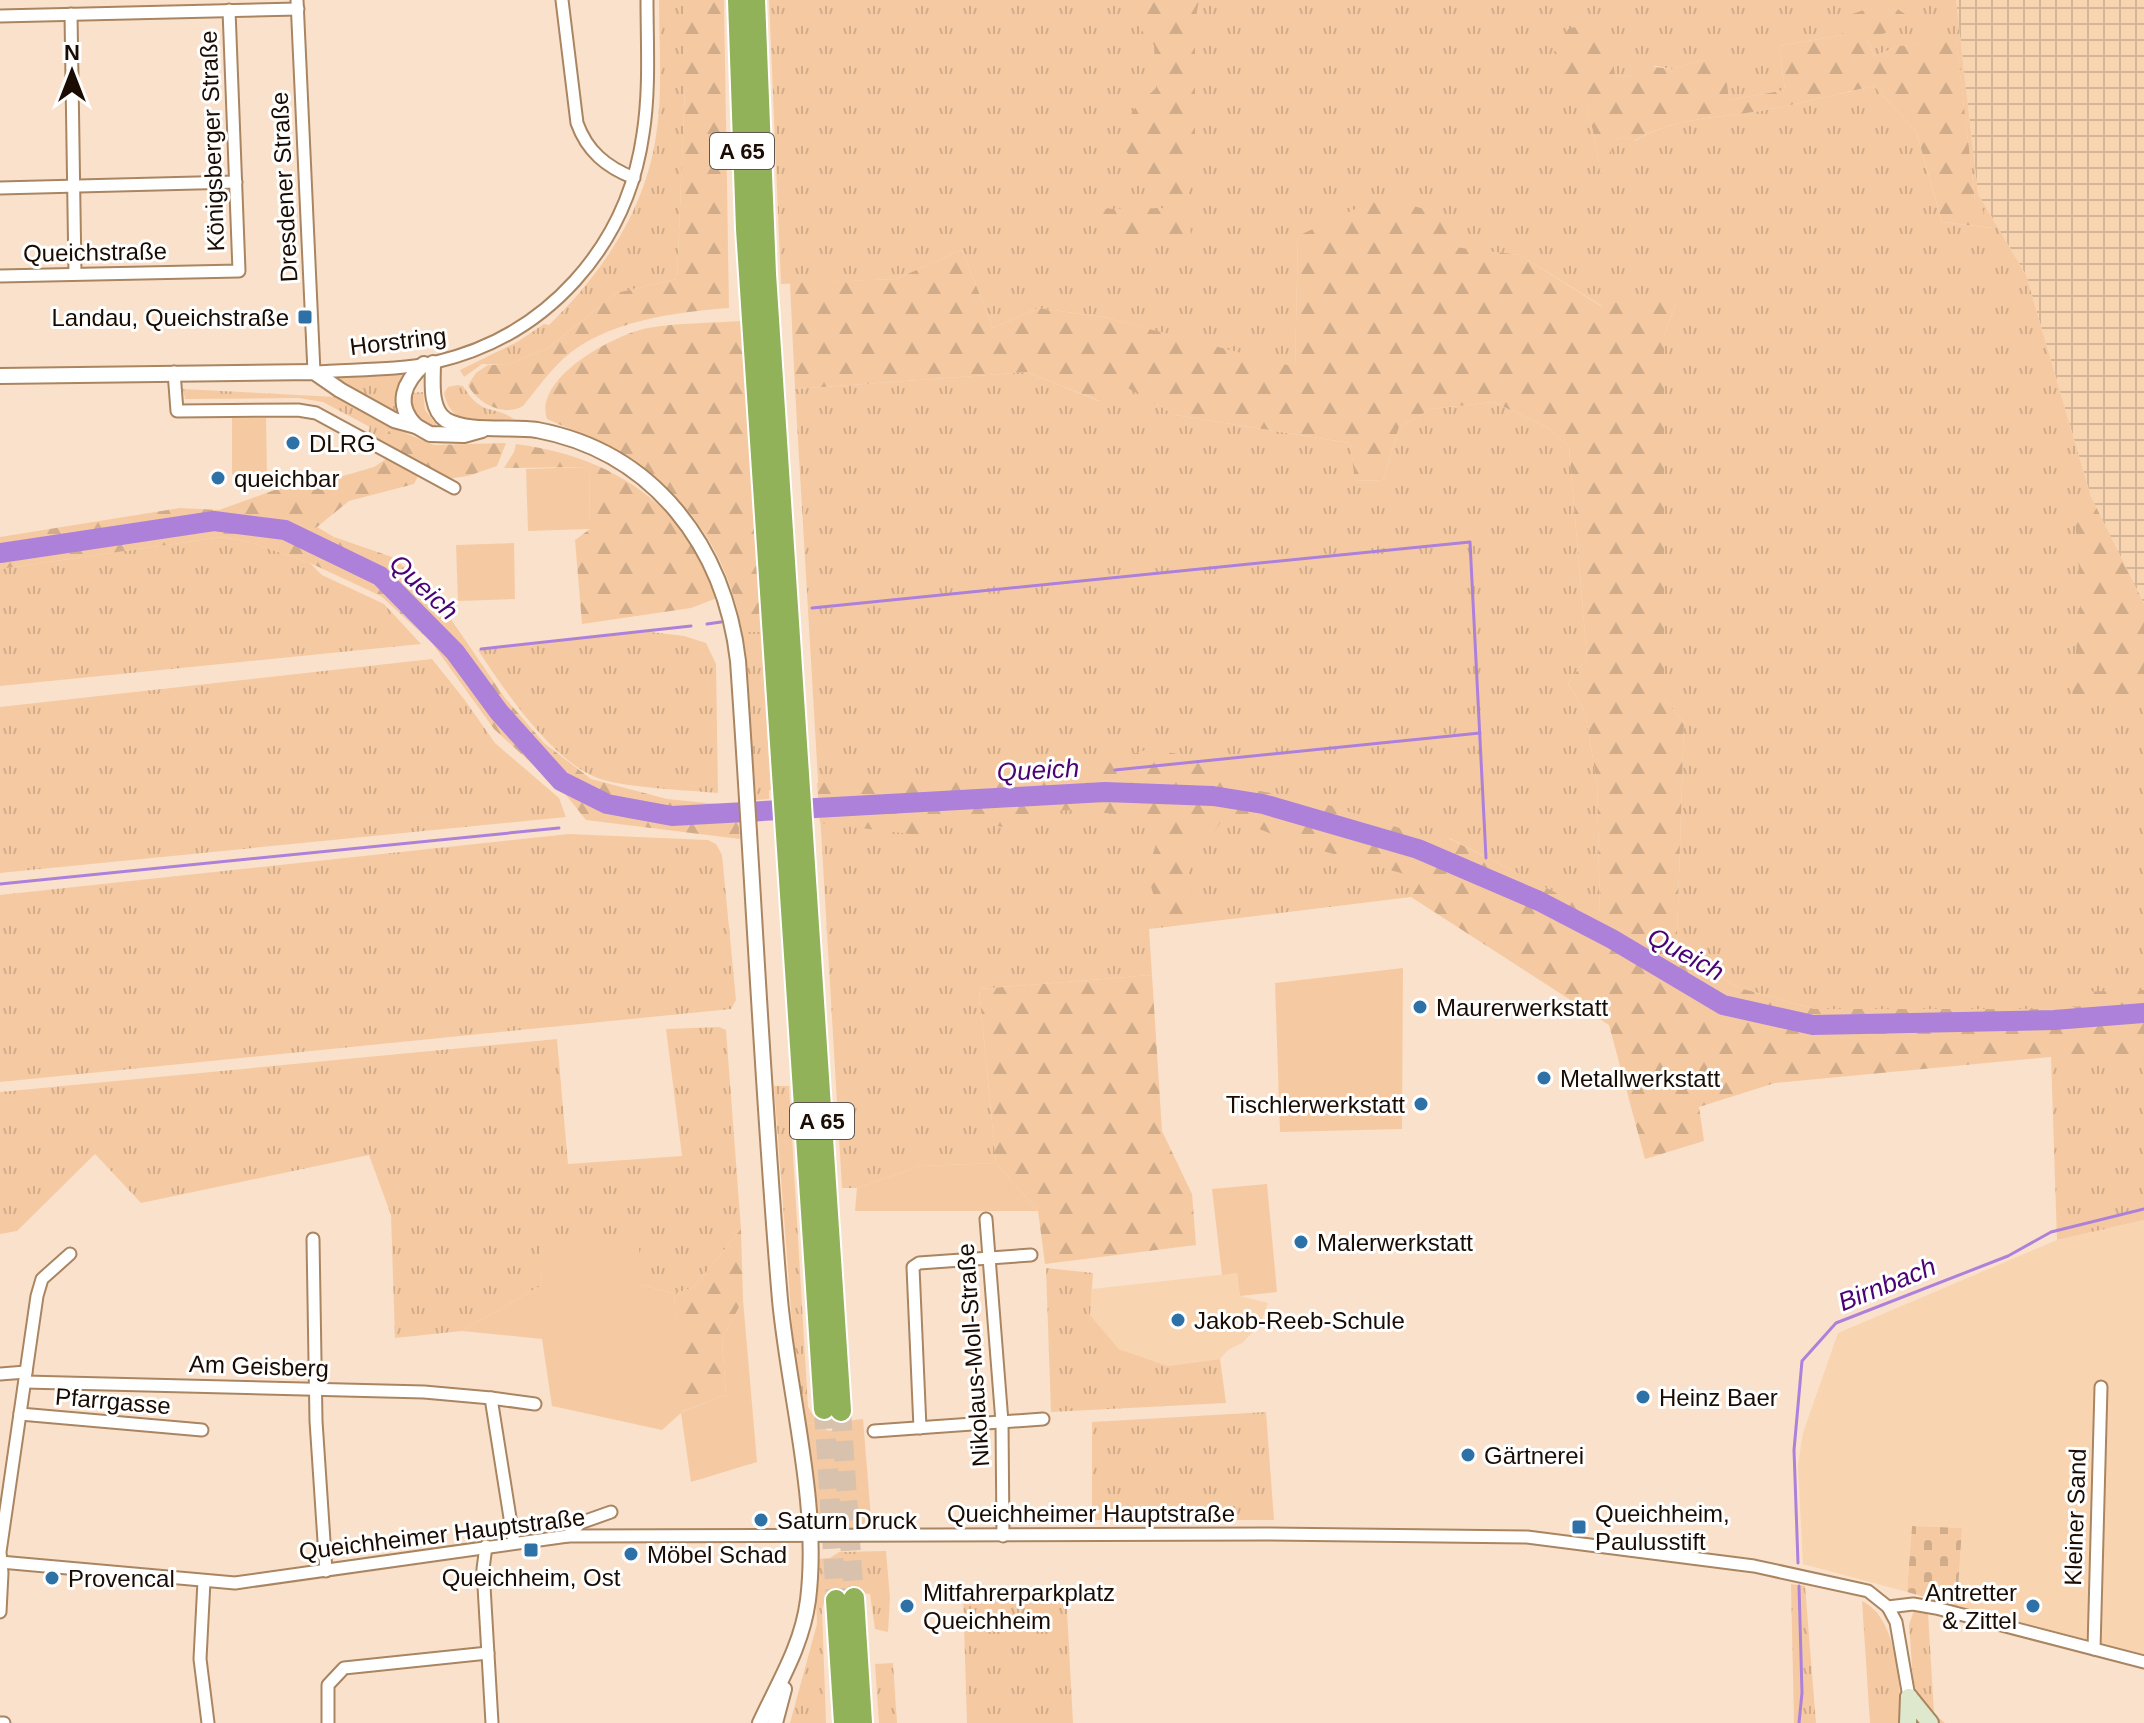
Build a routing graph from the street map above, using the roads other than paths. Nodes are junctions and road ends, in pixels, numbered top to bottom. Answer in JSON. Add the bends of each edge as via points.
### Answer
{"nodes":[{"id":1,"x":562,"y":0,"type":"edge"},
{"id":2,"x":647,"y":0,"type":"edge"},
{"id":3,"x":738,"y":0,"type":"edge"},
{"id":4,"x":755,"y":0,"type":"edge"},
{"id":5,"x":297,"y":4,"type":"edge"},
{"id":6,"x":229,"y":10,"type":"junction"},
{"id":7,"x":71,"y":14,"type":"junction"},
{"id":8,"x":0,"y":16,"type":"edge"},
{"id":9,"x":634,"y":178,"type":"junction"},
{"id":10,"x":236,"y":182,"type":"junction"},
{"id":11,"x":73,"y":186,"type":"junction"},
{"id":12,"x":0,"y":188,"type":"edge"},
{"id":13,"x":239,"y":271,"type":"joint"},
{"id":14,"x":75,"y":274,"type":"junction"},
{"id":15,"x":0,"y":276,"type":"edge"},
{"id":16,"x":428,"y":364,"type":"junction"},
{"id":17,"x":174,"y":372,"type":"junction"},
{"id":18,"x":314,"y":372,"type":"junction"},
{"id":19,"x":0,"y":376,"type":"edge"},
{"id":20,"x":416,"y":426,"type":"junction"},
{"id":21,"x":489,"y":427,"type":"junction"},
{"id":22,"x":454,"y":488,"type":"dead end"},
{"id":23,"x":791,"y":789,"type":"junction"},
{"id":24,"x":986,"y":1219,"type":"dead end"},
{"id":25,"x":313,"y":1239,"type":"dead end"},
{"id":26,"x":70,"y":1254,"type":"dead end"},
{"id":27,"x":1031,"y":1255,"type":"dead end"},
{"id":28,"x":989,"y":1259,"type":"junction"},
{"id":29,"x":0,"y":1374,"type":"edge"},
{"id":30,"x":25,"y":1377,"type":"junction"},
{"id":31,"x":2101,"y":1387,"type":"dead end"},
{"id":32,"x":315,"y":1390,"type":"junction"},
{"id":33,"x":491,"y":1398,"type":"junction"},
{"id":34,"x":535,"y":1404,"type":"dead end"},
{"id":35,"x":832,"y":1410,"type":"tunnel mouth"},
{"id":36,"x":20,"y":1414,"type":"junction"},
{"id":37,"x":1043,"y":1419,"type":"dead end"},
{"id":38,"x":1002,"y":1422,"type":"junction"},
{"id":39,"x":920,"y":1428,"type":"junction"},
{"id":40,"x":202,"y":1430,"type":"dead end"},
{"id":41,"x":874,"y":1431,"type":"dead end"},
{"id":42,"x":611,"y":1512,"type":"dead end"},
{"id":43,"x":568,"y":1536,"type":"junction"},
{"id":44,"x":809,"y":1536,"type":"junction"},
{"id":45,"x":1003,"y":1536,"type":"junction"},
{"id":46,"x":514,"y":1543,"type":"junction"},
{"id":47,"x":486,"y":1546,"type":"junction"},
{"id":48,"x":1,"y":1562,"type":"edge"},
{"id":49,"x":326,"y":1571,"type":"junction"},
{"id":50,"x":204,"y":1581,"type":"junction"},
{"id":51,"x":1888,"y":1607,"type":"junction"},
{"id":52,"x":0,"y":1612,"type":"edge"},
{"id":53,"x":2094,"y":1649,"type":"junction"},
{"id":54,"x":488,"y":1653,"type":"junction"},
{"id":55,"x":2144,"y":1662,"type":"edge"},
{"id":56,"x":788,"y":1669,"type":"junction"},
{"id":57,"x":1909,"y":1697,"type":"joint"},
{"id":58,"x":1921,"y":1721,"type":"edge"},
{"id":59,"x":208,"y":1723,"type":"edge"},
{"id":60,"x":328,"y":1723,"type":"edge"},
{"id":61,"x":492,"y":1723,"type":"edge"},
{"id":62,"x":760,"y":1723,"type":"edge"},
{"id":63,"x":775,"y":1723,"type":"edge"},
{"id":64,"x":844,"y":1723,"type":"edge"},
{"id":65,"x":862,"y":1723,"type":"edge"}],
"edges":[{"from":1,"to":9,"type":"street","via":[[577,123],[584,142],[611,167]]},
{"from":2,"to":9,"type":"street","name":"Horstring","via":[[645,120]]},
{"from":3,"to":23,"type":"highway","number":"A 65","via":[[746,229]]},
{"from":4,"to":23,"type":"highway","number":"A 65"},
{"from":5,"to":6,"type":"street"},
{"from":5,"to":18,"type":"street","name":"Dresdener Straße"},
{"from":6,"to":7,"type":"street"},
{"from":6,"to":10,"type":"street","name":"Königsberger Straße"},
{"from":7,"to":8,"type":"street"},
{"from":7,"to":11,"type":"street"},
{"from":9,"to":16,"type":"street","name":"Horstring","via":[[611,233],[561,298],[503,338]]},
{"from":10,"to":11,"type":"street"},
{"from":10,"to":13,"type":"street","name":"Königsberger Straße"},
{"from":11,"to":12,"type":"street"},
{"from":11,"to":14,"type":"street"},
{"from":13,"to":14,"type":"street","name":"Queichstraße"},
{"from":14,"to":15,"type":"street","name":"Queichstraße"},
{"from":16,"to":18,"type":"street","name":"Horstring"},
{"from":16,"to":20,"type":"street","via":[[410,378],[404,391],[406,410]]},
{"from":16,"to":21,"type":"street","via":[[435,405],[443,418]]},
{"from":17,"to":18,"type":"street","name":"Horstring"},
{"from":17,"to":19,"type":"street","name":"Horstring"},
{"from":17,"to":22,"type":"street","via":[[177,411],[316,413]]},
{"from":18,"to":20,"type":"street","via":[[394,420]]},
{"from":20,"to":21,"type":"street","via":[[451,436]]},
{"from":21,"to":44,"type":"street","via":[[573,440],[622,464],[684,519],[709,557],[725,596],[736,648],[780,1296]]},
{"from":23,"to":35,"type":"highway","number":"A 65"},
{"from":24,"to":28,"type":"street","name":"Nikolaus-Moll-Straße"},
{"from":25,"to":32,"type":"street"},
{"from":26,"to":30,"type":"street","via":[[40,1283]]},
{"from":27,"to":28,"type":"street"},
{"from":28,"to":38,"type":"street","name":"Nikolaus-Moll-Straße"},
{"from":28,"to":39,"type":"street","via":[[913,1267]]},
{"from":29,"to":30,"type":"street","name":"Am Geisberg"},
{"from":30,"to":32,"type":"street","name":"Am Geisberg"},
{"from":30,"to":36,"type":"street"},
{"from":31,"to":53,"type":"street","name":"Kleiner Sand"},
{"from":32,"to":33,"type":"street","name":"Am Geisberg"},
{"from":32,"to":49,"type":"street"},
{"from":33,"to":34,"type":"street","name":"Am Geisberg"},
{"from":33,"to":46,"type":"street"},
{"from":36,"to":40,"type":"street","name":"Pfarrgasse"},
{"from":36,"to":48,"type":"street"},
{"from":37,"to":38,"type":"street"},
{"from":38,"to":39,"type":"street"},
{"from":38,"to":45,"type":"street","name":"Nikolaus-Moll-Straße"},
{"from":39,"to":41,"type":"street"},
{"from":42,"to":43,"type":"street","via":[[580,1523]]},
{"from":43,"to":44,"type":"street","name":"Queichheimer Hauptstraße"},
{"from":43,"to":46,"type":"street","name":"Queichheimer Hauptstraße"},
{"from":44,"to":45,"type":"street","name":"Queichheimer Hauptstraße"},
{"from":44,"to":56,"type":"street","via":[[808,1604]]},
{"from":45,"to":51,"type":"street","name":"Queichheimer Hauptstraße","via":[[1557,1539],[1795,1574],[1868,1591]]},
{"from":46,"to":47,"type":"street","name":"Queichheimer Hauptstraße"},
{"from":47,"to":49,"type":"street","name":"Queichheimer Hauptstraße"},
{"from":47,"to":54,"type":"street"},
{"from":48,"to":50,"type":"street","name":"Queichheimer Hauptstraße"},
{"from":48,"to":52,"type":"street"},
{"from":49,"to":50,"type":"street","name":"Queichheimer Hauptstraße","via":[[241,1583]]},
{"from":50,"to":59,"type":"street","via":[[200,1659]]},
{"from":51,"to":53,"type":"street","via":[[1936,1608]]},
{"from":51,"to":57,"type":"street","via":[[1896,1622]]},
{"from":53,"to":55,"type":"street"},
{"from":54,"to":60,"type":"street","via":[[344,1668],[328,1685]]},
{"from":54,"to":61,"type":"street"},
{"from":56,"to":62,"type":"street"},
{"from":56,"to":63,"type":"street"},
{"from":57,"to":58,"type":"main road"},
{"from":64,"to":65,"type":"highway","via":[[845,1599]]}]}
